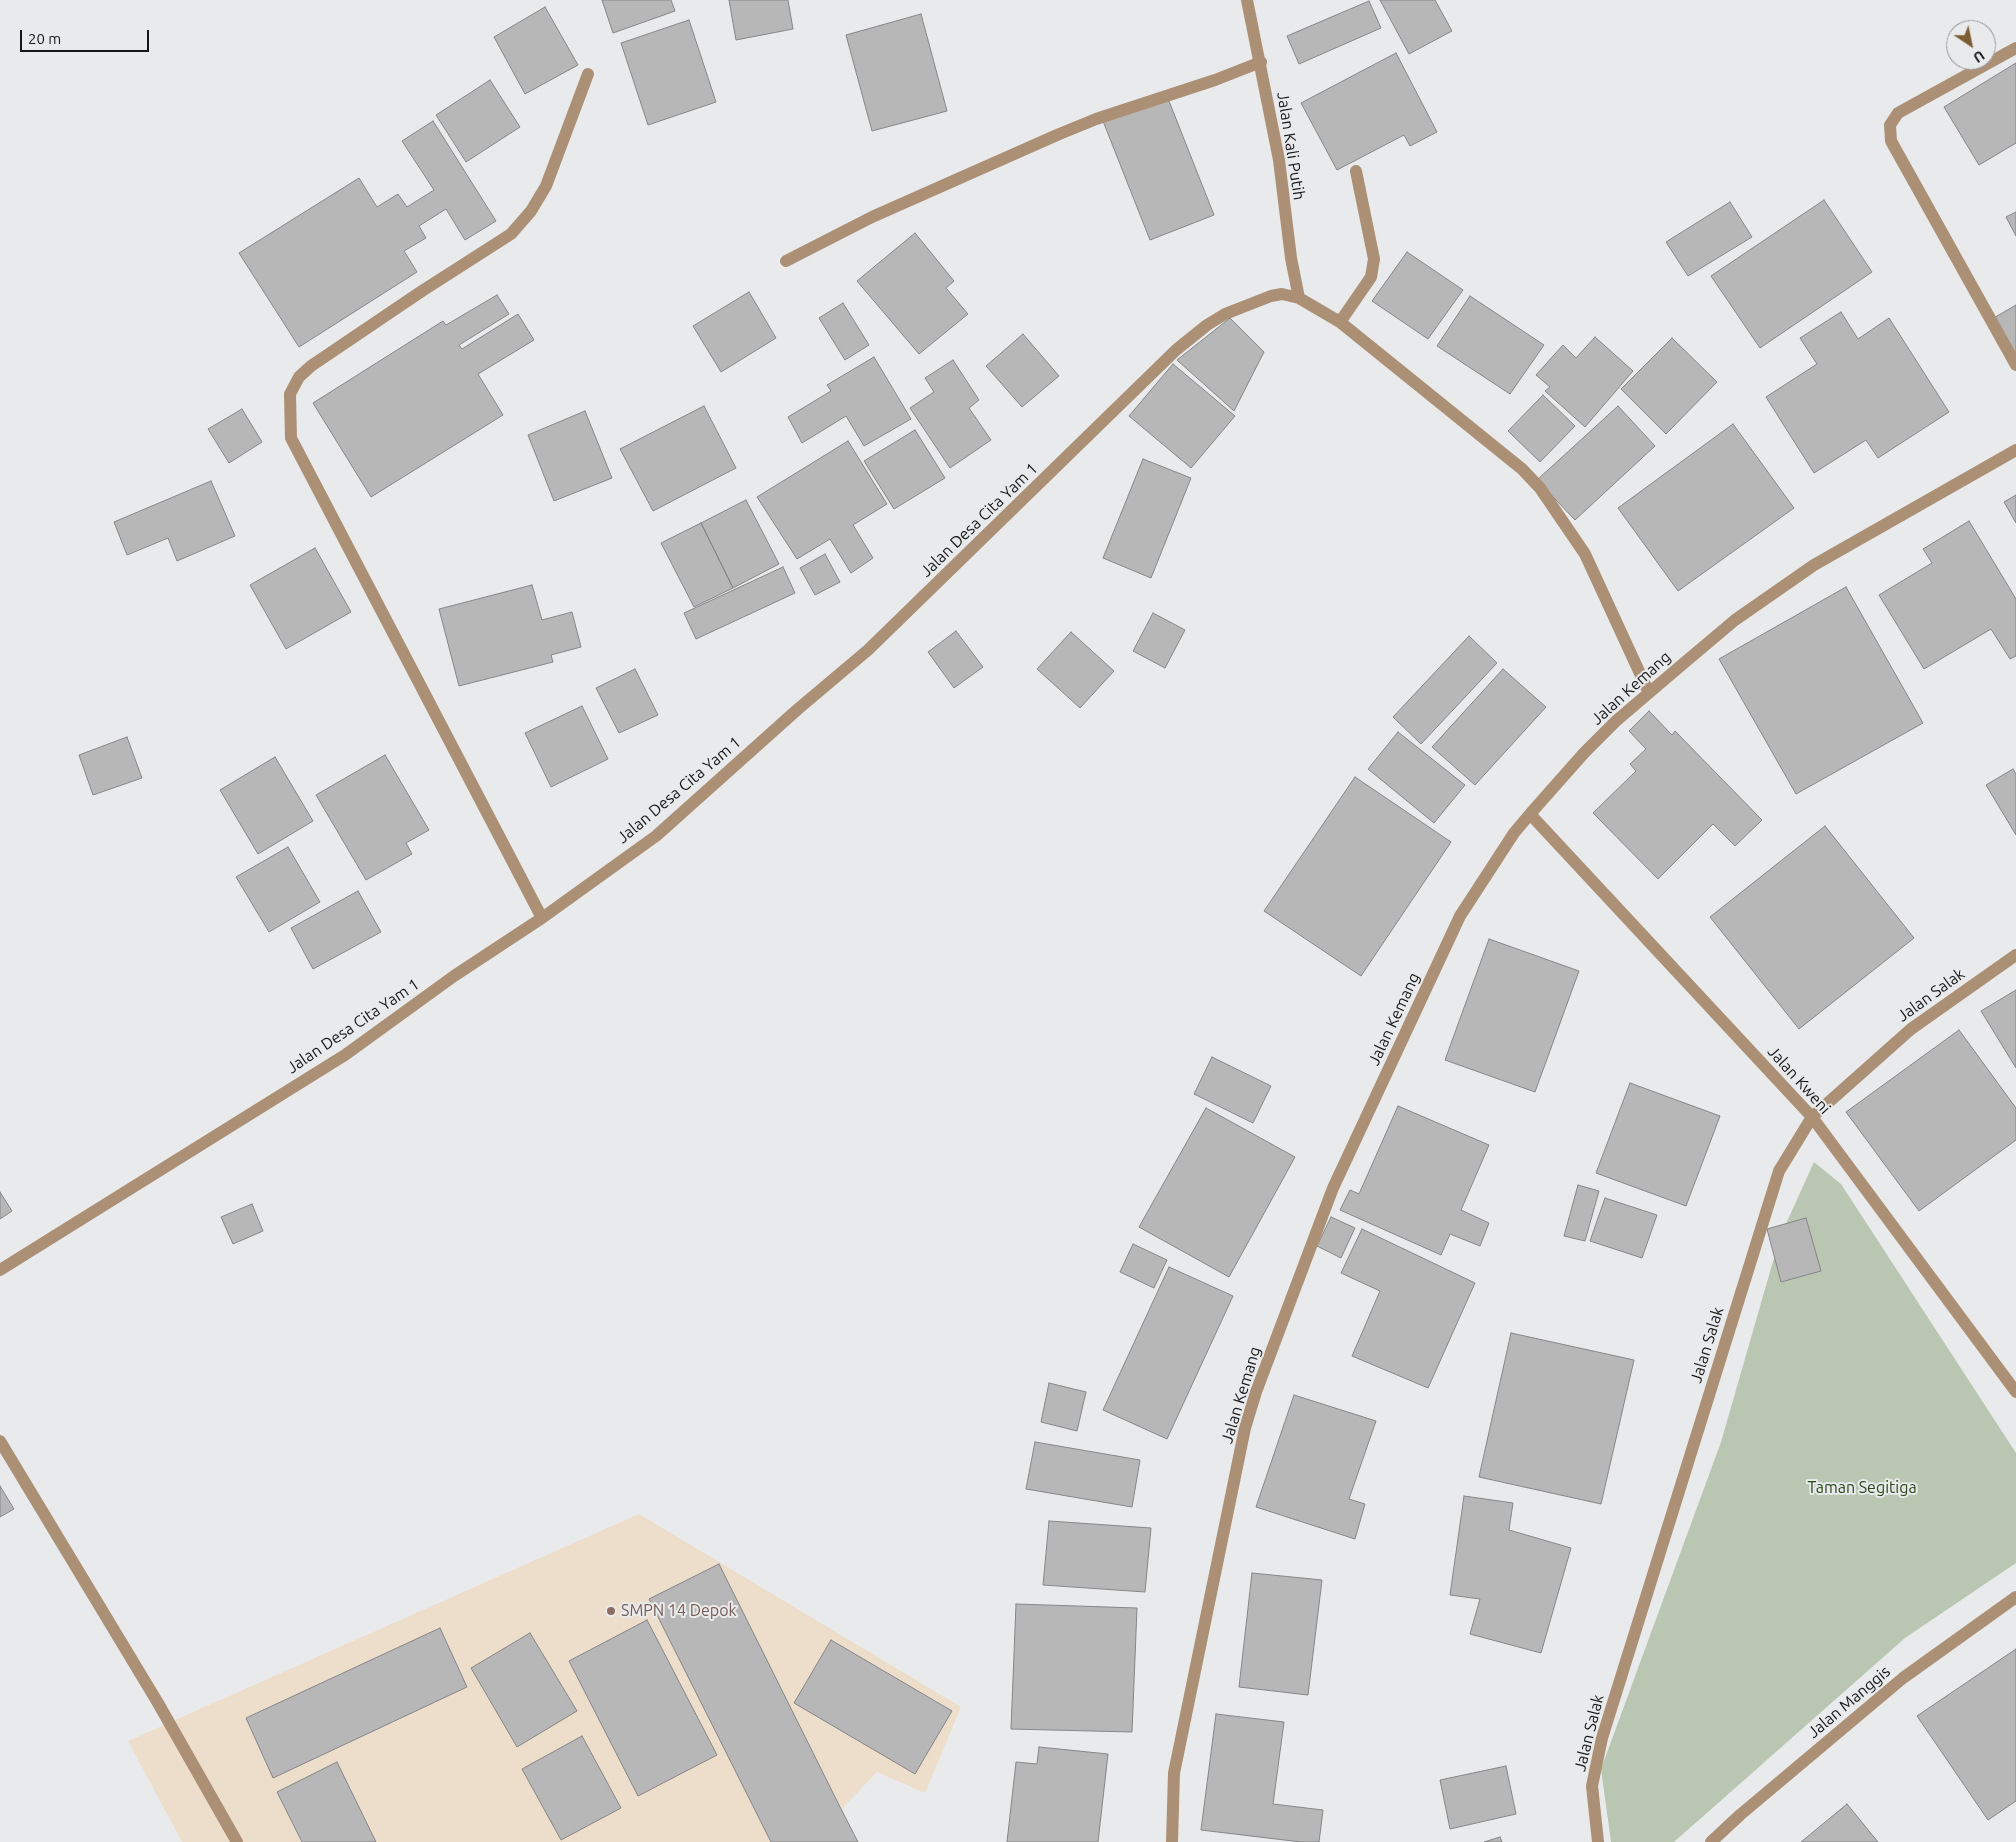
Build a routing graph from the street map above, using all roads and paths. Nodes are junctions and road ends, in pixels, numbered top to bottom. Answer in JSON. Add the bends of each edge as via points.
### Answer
{"nodes":[{"id":1,"x":1247,"y":0,"type":"edge"},
{"id":2,"x":2016,"y":48,"type":"edge"},
{"id":3,"x":1261,"y":62,"type":"junction"},
{"id":4,"x":588,"y":74,"type":"dead end"},
{"id":5,"x":1356,"y":171,"type":"dead end"},
{"id":6,"x":786,"y":261,"type":"dead end"},
{"id":7,"x":1299,"y":298,"type":"junction"},
{"id":8,"x":1340,"y":322,"type":"junction"},
{"id":9,"x":2016,"y":365,"type":"edge"},
{"id":10,"x":2016,"y":450,"type":"edge"},
{"id":11,"x":1648,"y":693,"type":"junction"},
{"id":12,"x":1530,"y":814,"type":"junction"},
{"id":13,"x":542,"y":918,"type":"junction"},
{"id":14,"x":2016,"y":955,"type":"edge"},
{"id":15,"x":1812,"y":1117,"type":"junction"},
{"id":16,"x":0,"y":1270,"type":"edge"},
{"id":17,"x":2016,"y":1392,"type":"edge"},
{"id":18,"x":0,"y":1441,"type":"edge"},
{"id":19,"x":2016,"y":1597,"type":"edge"},
{"id":20,"x":237,"y":1842,"type":"edge"},
{"id":21,"x":1172,"y":1842,"type":"edge"},
{"id":22,"x":1598,"y":1842,"type":"edge"},
{"id":23,"x":1711,"y":1842,"type":"edge"}],
"edges":[{"from":1,"to":3,"type":"street","name":"Jalan Kali Putih"},
{"from":2,"to":9,"type":"street","via":[[1898,113],[1890,125],[1891,141]]},
{"from":3,"to":6,"type":"street","via":[[1073,128],[880,214]]},
{"from":3,"to":7,"type":"street","name":"Jalan Kali Putih"},
{"from":4,"to":13,"type":"street","via":[[546,186],[512,234],[311,366],[299,377],[290,394],[291,438]]},
{"from":5,"to":8,"type":"street","via":[[1374,259],[1371,277]]},
{"from":7,"to":8,"type":"street"},
{"from":7,"to":13,"type":"street","name":"Jalan Desa Cita Yam 1","via":[[1282,294],[1271,296],[1225,314],[1191,337],[868,650],[656,836]]},
{"from":8,"to":11,"type":"street","via":[[1522,468],[1540,488],[1585,554]]},
{"from":10,"to":11,"type":"street","name":"Jalan Kemang","via":[[1814,565],[1735,620]]},
{"from":11,"to":12,"type":"street","name":"Jalan Kemang","via":[[1584,753]]},
{"from":12,"to":15,"type":"street","name":"Jalan Kweni"},
{"from":12,"to":21,"type":"street","name":"Jalan Kemang","via":[[1460,916],[1436,966],[1333,1188],[1256,1392],[1245,1428],[1174,1773]]},
{"from":13,"to":16,"type":"street","name":"Jalan Desa Cita Yam 1","via":[[345,1054]]},
{"from":14,"to":15,"type":"street","name":"Jalan Salak","via":[[1911,1029]]},
{"from":15,"to":17,"type":"street","name":"Jalan Kweni"},
{"from":15,"to":22,"type":"street","name":"Jalan Salak","via":[[1779,1171],[1602,1738],[1592,1786]]},
{"from":18,"to":20,"type":"street","via":[[158,1703]]},
{"from":19,"to":23,"type":"street","name":"Jalan Manggis","via":[[1903,1678]]}]}
